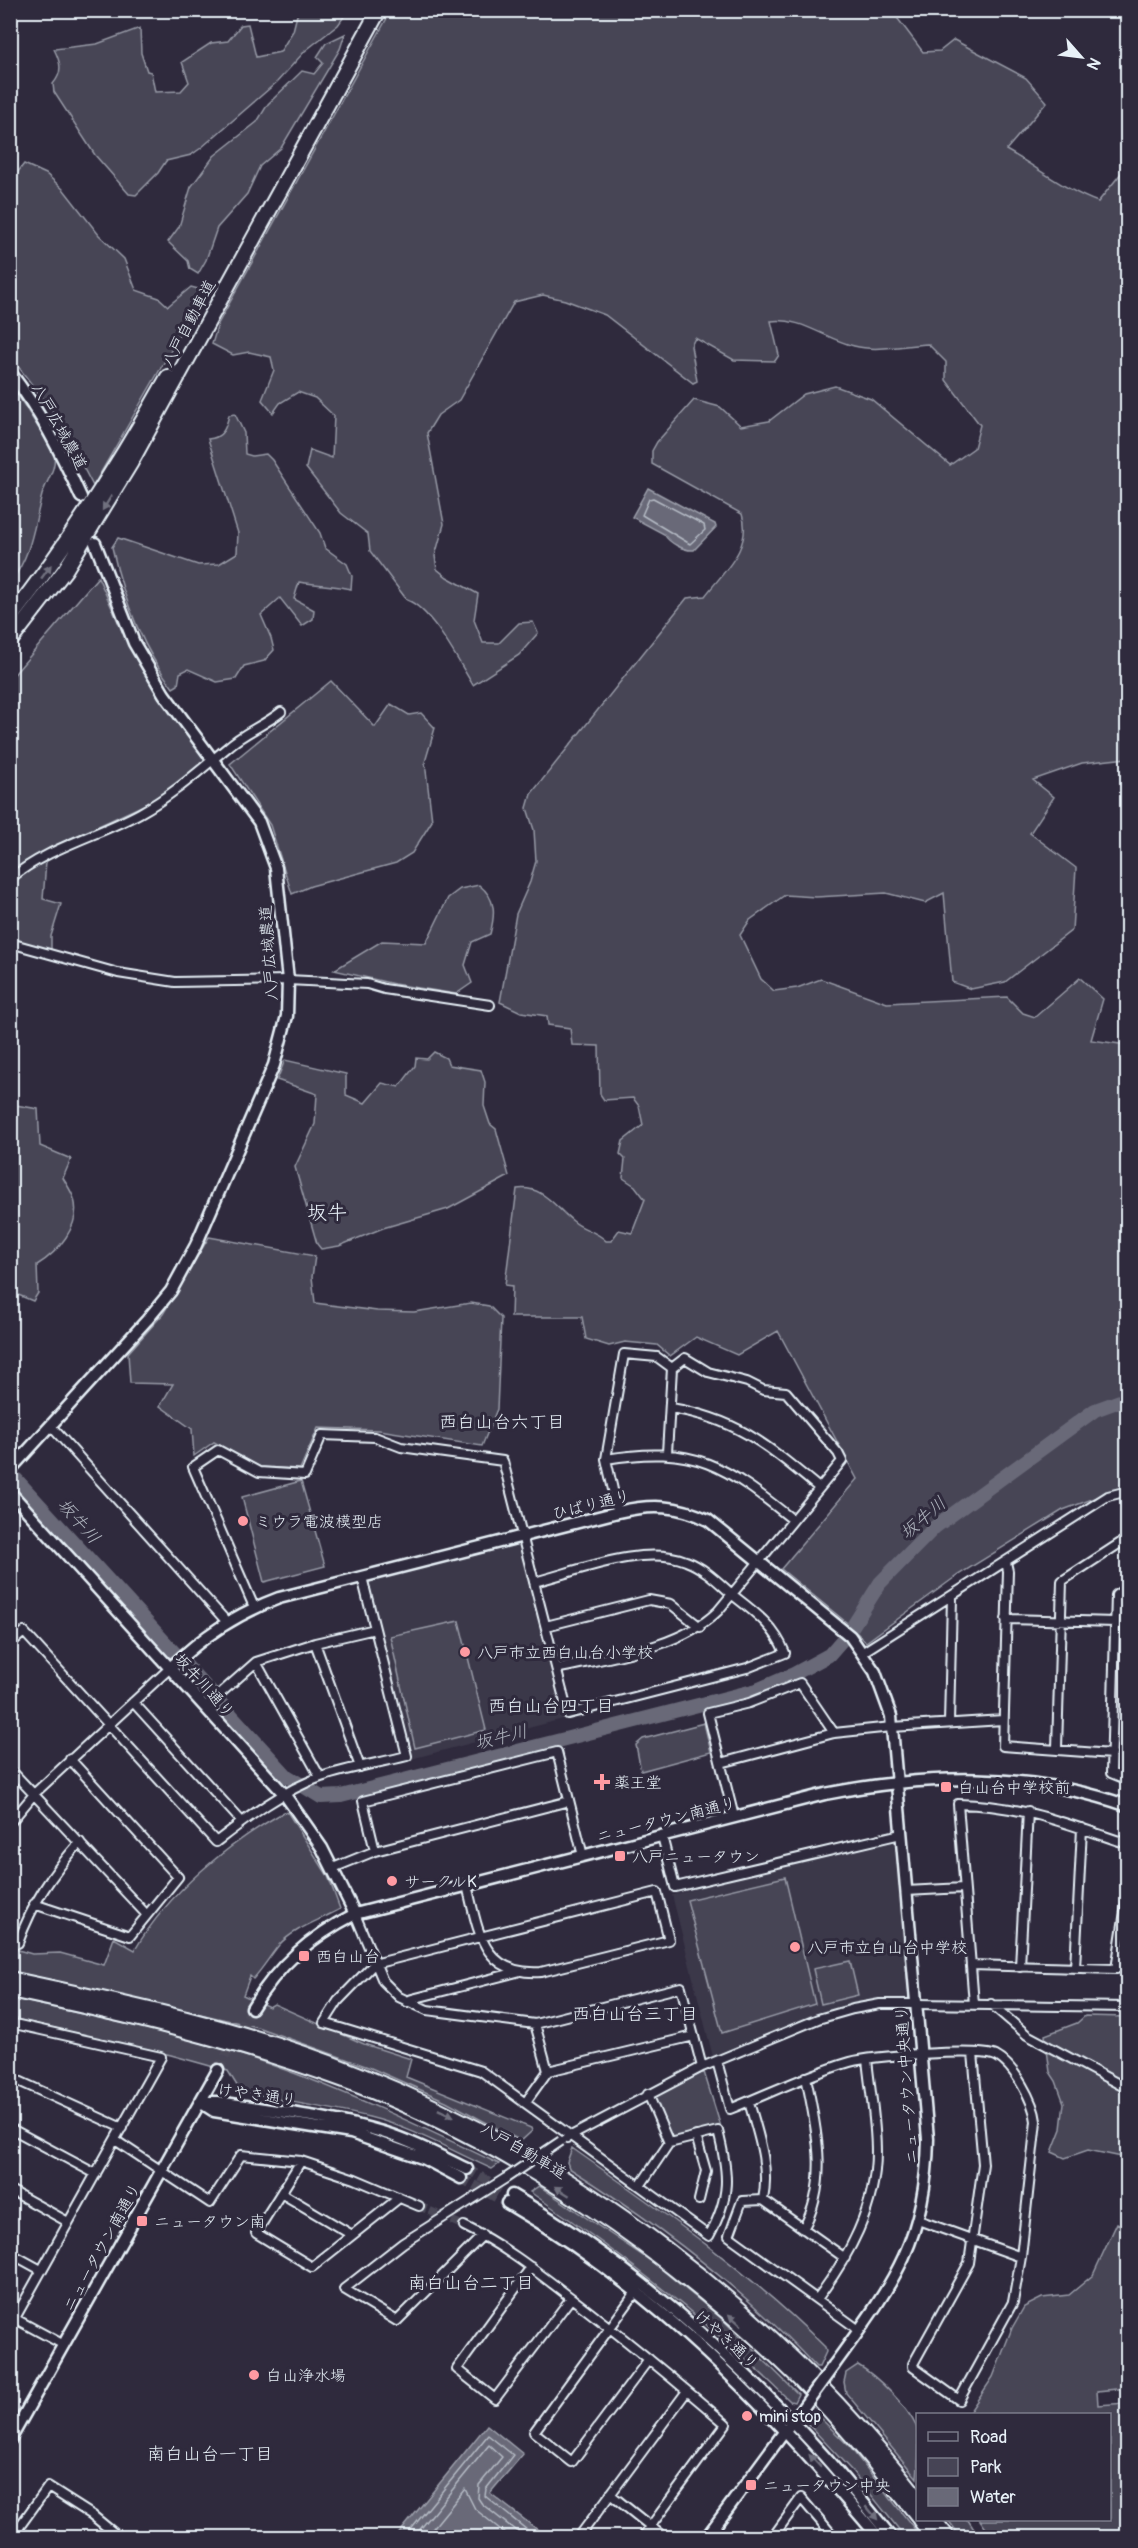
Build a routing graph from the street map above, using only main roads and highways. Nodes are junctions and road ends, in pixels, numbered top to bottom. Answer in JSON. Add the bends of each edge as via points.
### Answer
{"nodes":[{"id":1,"x":372,"y":10,"type":"edge"},
{"id":2,"x":379,"y":10,"type":"edge"},
{"id":3,"x":10,"y":618,"type":"edge"},
{"id":4,"x":10,"y":641,"type":"edge"},
{"id":5,"x":10,"y":1979,"type":"edge"},
{"id":6,"x":10,"y":1990,"type":"edge"},
{"id":7,"x":916,"y":2496,"type":"edge"},
{"id":8,"x":916,"y":2514,"type":"edge"},
{"id":9,"x":921,"y":2521,"type":"edge"},
{"id":10,"x":935,"y":2521,"type":"edge"},
{"id":11,"x":934,"y":2538,"type":"edge"},
{"id":12,"x":948,"y":2538,"type":"edge"}],
"edges":[{"from":3,"to":1,"type":"highway","name":"八戸自動車道","one_way":true,"via":[[75,531],[121,459]]},
{"from":2,"to":4,"type":"highway","name":"八戸自動車道","one_way":true,"via":[[126,471],[64,570]]},
{"from":5,"to":7,"type":"highway","name":"八戸自動車道","one_way":true,"via":[[151,2010],[293,2050],[414,2098],[540,2164],[653,2239],[757,2323],[856,2424]]},
{"from":8,"to":6,"type":"highway","name":"八戸自動車道","one_way":true,"via":[[799,2378],[753,2335],[639,2242],[530,2171],[405,2106],[279,2057],[137,2018]]},
{"from":9,"to":11,"type":"highway","name":"八戸自動車道"},
{"from":10,"to":12,"type":"highway"}]}
